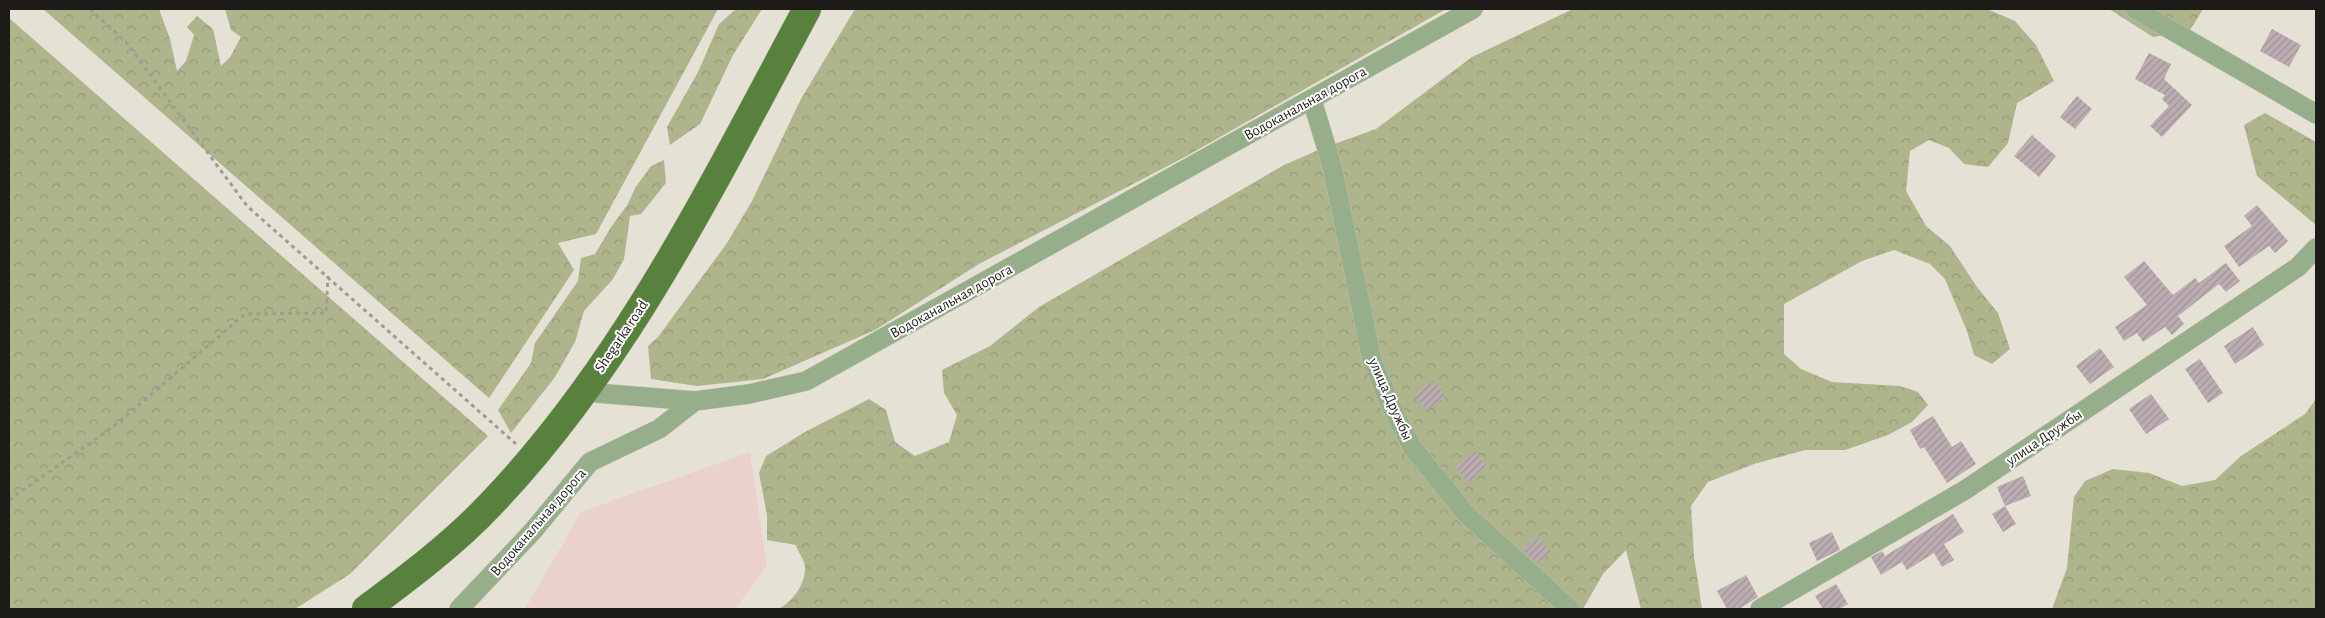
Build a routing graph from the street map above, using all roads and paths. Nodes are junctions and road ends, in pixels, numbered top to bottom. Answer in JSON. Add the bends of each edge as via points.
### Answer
{"nodes":[{"id":1,"x":90,"y":9,"type":"edge"},
{"id":2,"x":807,"y":9,"type":"edge"},
{"id":3,"x":1473,"y":9,"type":"edge"},
{"id":4,"x":2135,"y":9,"type":"edge"},
{"id":5,"x":1312,"y":100,"type":"junction"},
{"id":6,"x":2316,"y":114,"type":"edge"},
{"id":7,"x":2316,"y":248,"type":"edge"},
{"id":8,"x":328,"y":276,"type":"junction"},
{"id":9,"x":584,"y":392,"type":"junction"},
{"id":10,"x":695,"y":401,"type":"junction"},
{"id":11,"x":532,"y":458,"type":"junction"},
{"id":12,"x":9,"y":500,"type":"edge"},
{"id":13,"x":366,"y":609,"type":"edge"},
{"id":14,"x":459,"y":609,"type":"edge"},
{"id":15,"x":1570,"y":609,"type":"edge"},
{"id":16,"x":1760,"y":609,"type":"edge"}],
"edges":[{"from":1,"to":8,"type":"path","via":[[126,42],[247,206]]},
{"from":2,"to":9,"type":"main road","name":"Shegarka road","via":[[667,265]]},
{"from":3,"to":5,"type":"street","name":"Водоканальная дорога"},
{"from":4,"to":6,"type":"street"},
{"from":5,"to":10,"type":"street","name":"Водоканальная дорога","via":[[806,381],[750,394]]},
{"from":5,"to":15,"type":"street","name":"улица Дружбы","via":[[1332,166],[1372,360],[1391,406],[1412,447],[1466,514]]},
{"from":7,"to":16,"type":"street","name":"улица Дружбы","via":[[2298,267],[1966,490]]},
{"from":8,"to":11,"type":"path"},
{"from":8,"to":12,"type":"path","via":[[326,313],[245,314],[114,426]]},
{"from":9,"to":10,"type":"street"},
{"from":9,"to":11,"type":"main road","name":"Shegarka road"},
{"from":10,"to":14,"type":"street","name":"Водоканальная дорога","via":[[659,429],[590,462],[532,532]]},
{"from":11,"to":13,"type":"main road","name":"Shegarka road","via":[[444,549]]}]}
